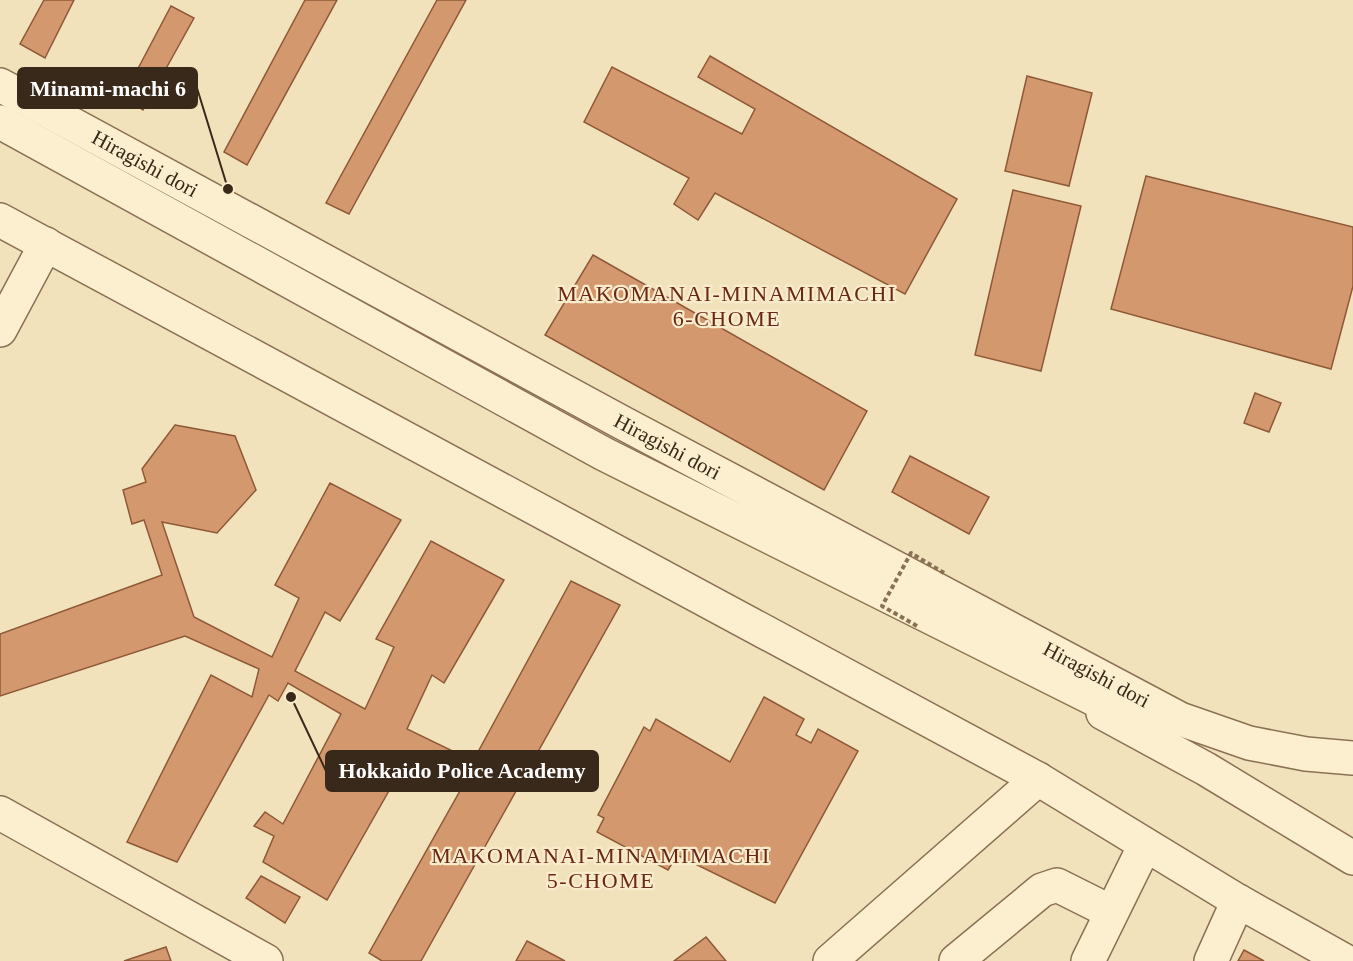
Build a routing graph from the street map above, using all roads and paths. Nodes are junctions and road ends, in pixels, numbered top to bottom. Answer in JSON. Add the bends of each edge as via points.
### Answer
{"nodes":[{"id":1,"x":0,"y":85,"type":"edge"},
{"id":2,"x":0,"y":122,"type":"edge"},
{"id":3,"x":0,"y":220,"type":"edge"},
{"id":4,"x":46,"y":244,"type":"junction"},
{"id":5,"x":0,"y":330,"type":"edge"},
{"id":6,"x":944,"y":573,"type":"dead end"},
{"id":7,"x":917,"y":626,"type":"dead end"},
{"id":8,"x":1070,"y":688,"type":"junction"},
{"id":9,"x":1353,"y":758,"type":"edge"},
{"id":10,"x":1038,"y":779,"type":"junction"},
{"id":11,"x":1353,"y":781,"type":"edge"},
{"id":12,"x":0,"y":813,"type":"edge"},
{"id":13,"x":1145,"y":845,"type":"junction"},
{"id":14,"x":1353,"y":858,"type":"edge"},
{"id":15,"x":1238,"y":902,"type":"junction"},
{"id":16,"x":1111,"y":912,"type":"junction"},
{"id":17,"x":266,"y":961,"type":"edge"},
{"id":18,"x":831,"y":961,"type":"edge"},
{"id":19,"x":956,"y":961,"type":"edge"},
{"id":20,"x":1088,"y":961,"type":"edge"},
{"id":21,"x":1211,"y":961,"type":"edge"},
{"id":22,"x":1345,"y":961,"type":"edge"}],
"edges":[{"from":1,"to":9,"type":"street","name":"Hiragishi dori","via":[[1180,719],[1249,743]]},
{"from":2,"to":8,"type":"street","name":"Hiragishi dori","via":[[604,454]]},
{"from":3,"to":4,"type":"street"},
{"from":4,"to":5,"type":"street"},
{"from":4,"to":10,"type":"street"},
{"from":6,"to":7,"type":"path","bridge":true,"via":[[911,553],[882,606]]},
{"from":8,"to":11,"type":"street","name":"Hiragishi dori","via":[[1231,760],[1283,772]]},
{"from":8,"to":14,"type":"street","name":"Hiragishi dori","via":[[1092,707],[1206,769]]},
{"from":10,"to":13,"type":"street"},
{"from":10,"to":18,"type":"street"},
{"from":12,"to":17,"type":"street"},
{"from":13,"to":15,"type":"street"},
{"from":13,"to":16,"type":"street"},
{"from":15,"to":21,"type":"street"},
{"from":15,"to":22,"type":"street"},
{"from":16,"to":19,"type":"street","via":[[1057,885],[1042,890]]},
{"from":16,"to":20,"type":"street"}]}
